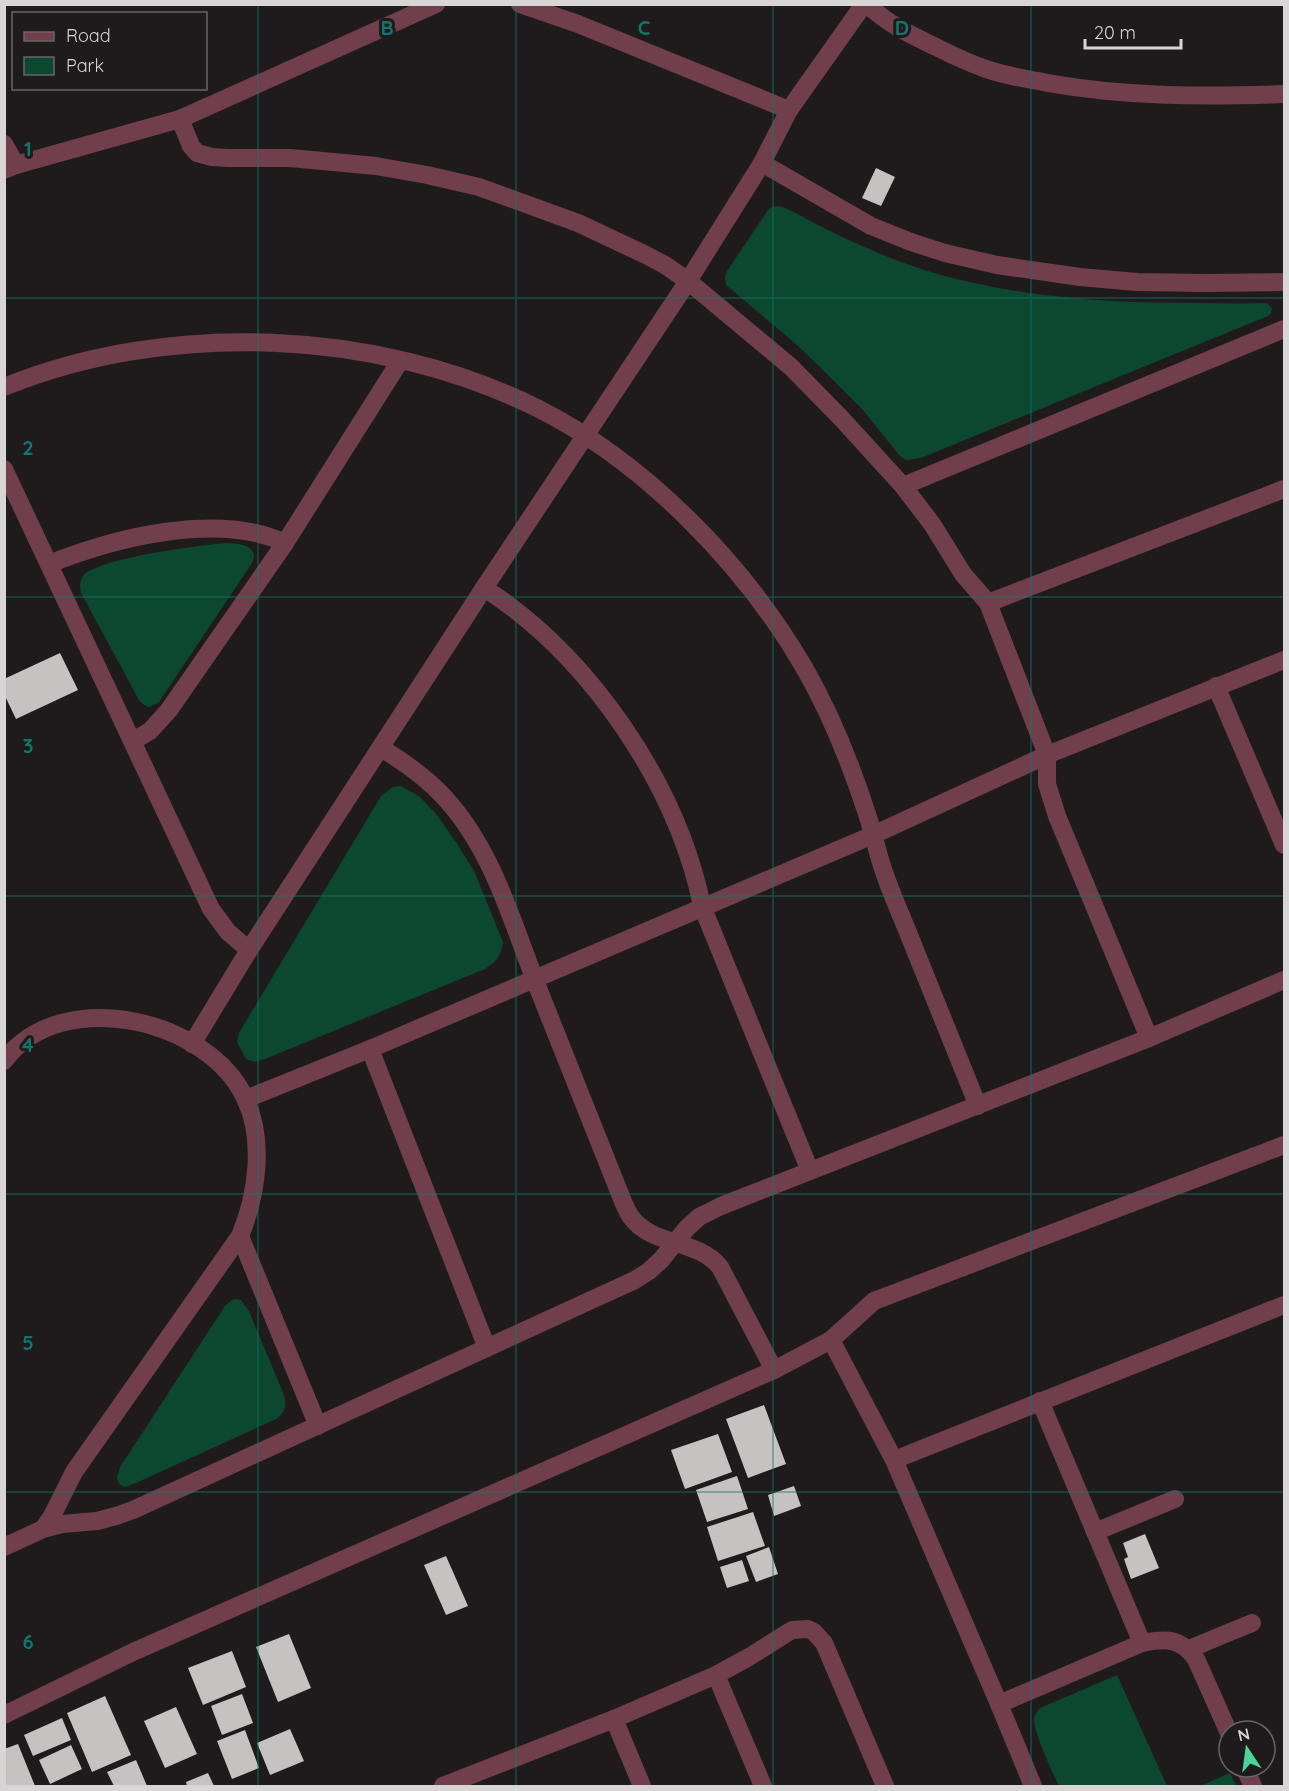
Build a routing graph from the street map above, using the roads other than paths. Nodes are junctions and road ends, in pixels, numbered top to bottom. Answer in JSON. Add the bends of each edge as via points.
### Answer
{"nodes":[{"id":1,"x":436,"y":4,"type":"edge"},
{"id":2,"x":520,"y":4,"type":"edge"},
{"id":3,"x":866,"y":4,"type":"edge"},
{"id":4,"x":1284,"y":94,"type":"edge"},
{"id":5,"x":789,"y":110,"type":"junction"},
{"id":6,"x":180,"y":119,"type":"junction"},
{"id":7,"x":4,"y":144,"type":"edge"},
{"id":8,"x":762,"y":164,"type":"junction"},
{"id":9,"x":10,"y":168,"type":"edge"},
{"id":10,"x":688,"y":281,"type":"junction"},
{"id":11,"x":1284,"y":282,"type":"edge"},
{"id":12,"x":1284,"y":329,"type":"edge"},
{"id":13,"x":400,"y":361,"type":"junction"},
{"id":14,"x":4,"y":387,"type":"edge"},
{"id":15,"x":584,"y":435,"type":"junction"},
{"id":16,"x":4,"y":469,"type":"edge"},
{"id":17,"x":903,"y":486,"type":"junction"},
{"id":18,"x":1284,"y":489,"type":"edge"},
{"id":19,"x":285,"y":543,"type":"junction"},
{"id":20,"x":49,"y":564,"type":"junction"},
{"id":21,"x":484,"y":588,"type":"junction"},
{"id":22,"x":988,"y":603,"type":"junction"},
{"id":23,"x":1284,"y":660,"type":"edge"},
{"id":24,"x":1216,"y":686,"type":"junction"},
{"id":25,"x":133,"y":741,"type":"junction"},
{"id":26,"x":381,"y":748,"type":"junction"},
{"id":27,"x":1047,"y":755,"type":"junction"},
{"id":28,"x":873,"y":835,"type":"junction"},
{"id":29,"x":1284,"y":845,"type":"edge"},
{"id":30,"x":702,"y":906,"type":"junction"},
{"id":31,"x":249,"y":950,"type":"junction"},
{"id":32,"x":534,"y":978,"type":"junction"},
{"id":33,"x":1284,"y":980,"type":"edge"},
{"id":34,"x":1149,"y":1038,"type":"junction"},
{"id":35,"x":192,"y":1044,"type":"junction"},
{"id":36,"x":370,"y":1049,"type":"junction"},
{"id":37,"x":4,"y":1061,"type":"edge"},
{"id":38,"x":246,"y":1099,"type":"junction"},
{"id":39,"x":978,"y":1106,"type":"junction"},
{"id":40,"x":1284,"y":1145,"type":"edge"},
{"id":41,"x":810,"y":1171,"type":"junction"},
{"id":42,"x":240,"y":1236,"type":"junction"},
{"id":43,"x":676,"y":1243,"type":"junction"},
{"id":44,"x":1284,"y":1305,"type":"edge"},
{"id":45,"x":831,"y":1340,"type":"junction"},
{"id":46,"x":488,"y":1348,"type":"junction"},
{"id":47,"x":774,"y":1370,"type":"junction"},
{"id":48,"x":1040,"y":1401,"type":"junction"},
{"id":49,"x":318,"y":1426,"type":"junction"},
{"id":50,"x":894,"y":1460,"type":"junction"},
{"id":51,"x":1175,"y":1499,"type":"dead end"},
{"id":52,"x":43,"y":1529,"type":"junction"},
{"id":53,"x":1095,"y":1532,"type":"junction"},
{"id":54,"x":4,"y":1547,"type":"edge"},
{"id":55,"x":1252,"y":1623,"type":"dead end"},
{"id":56,"x":1142,"y":1643,"type":"junction"},
{"id":57,"x":1189,"y":1649,"type":"junction"},
{"id":58,"x":716,"y":1675,"type":"junction"},
{"id":59,"x":999,"y":1704,"type":"junction"},
{"id":60,"x":4,"y":1715,"type":"edge"},
{"id":61,"x":614,"y":1719,"type":"junction"},
{"id":62,"x":1223,"y":1719,"type":"edge"},
{"id":63,"x":443,"y":1786,"type":"edge"},
{"id":64,"x":642,"y":1786,"type":"edge"},
{"id":65,"x":763,"y":1786,"type":"edge"},
{"id":66,"x":885,"y":1786,"type":"edge"},
{"id":67,"x":1033,"y":1786,"type":"edge"}],
"edges":[{"from":1,"to":6,"type":"street"},
{"from":2,"to":5,"type":"street"},
{"from":3,"to":4,"type":"street","via":[[893,26],[920,40],[987,69],[1018,77],[1138,94]]},
{"from":3,"to":5,"type":"street"},
{"from":5,"to":8,"type":"street"},
{"from":6,"to":9,"type":"street"},
{"from":6,"to":10,"type":"street","via":[[197,153],[376,166],[479,187],[578,223],[665,265]]},
{"from":7,"to":9,"type":"street"},
{"from":8,"to":10,"type":"street"},
{"from":8,"to":11,"type":"street","via":[[871,226],[945,253],[997,265],[1137,282]]},
{"from":10,"to":15,"type":"street"},
{"from":10,"to":17,"type":"street","via":[[791,367]]},
{"from":12,"to":17,"type":"street"},
{"from":13,"to":14,"type":"street","via":[[297,343],[193,344],[105,356]]},
{"from":13,"to":15,"type":"street","via":[[483,385],[538,408]]},
{"from":13,"to":19,"type":"street"},
{"from":15,"to":21,"type":"street"},
{"from":15,"to":28,"type":"street","via":[[624,463],[694,526],[759,597],[811,681],[848,762]]},
{"from":16,"to":20,"type":"street"},
{"from":17,"to":22,"type":"street","via":[[963,574]]},
{"from":18,"to":22,"type":"street"},
{"from":19,"to":20,"type":"street","via":[[252,531],[196,529],[106,544]]},
{"from":19,"to":25,"type":"street","via":[[169,710],[150,731]]},
{"from":20,"to":25,"type":"street"},
{"from":21,"to":26,"type":"street"},
{"from":21,"to":30,"type":"street","via":[[556,647],[622,725],[646,762],[682,838]]},
{"from":22,"to":27,"type":"street"},
{"from":23,"to":24,"type":"street"},
{"from":24,"to":27,"type":"street"},
{"from":24,"to":29,"type":"street"},
{"from":25,"to":31,"type":"street","via":[[211,909],[228,932]]},
{"from":26,"to":31,"type":"street"},
{"from":26,"to":32,"type":"street","via":[[429,782],[468,828],[498,883]]},
{"from":27,"to":28,"type":"street"},
{"from":27,"to":34,"type":"street","via":[[1047,784],[1057,816]]},
{"from":28,"to":30,"type":"street"},
{"from":28,"to":39,"type":"street","via":[[884,872]]},
{"from":30,"to":32,"type":"street"},
{"from":30,"to":41,"type":"street"},
{"from":31,"to":35,"type":"street"},
{"from":32,"to":36,"type":"street"},
{"from":32,"to":43,"type":"street","via":[[624,1204],[640,1225]]},
{"from":33,"to":34,"type":"street"},
{"from":34,"to":39,"type":"street"},
{"from":35,"to":37,"type":"street","via":[[159,1028],[127,1019],[95,1017],[47,1029],[27,1040]]},
{"from":35,"to":38,"type":"street","via":[[230,1073]]},
{"from":36,"to":38,"type":"street"},
{"from":36,"to":46,"type":"street"},
{"from":38,"to":42,"type":"street","via":[[254,1125],[255,1188]]},
{"from":39,"to":41,"type":"street"},
{"from":40,"to":45,"type":"street","via":[[873,1301]]},
{"from":41,"to":43,"type":"street","via":[[699,1217]]},
{"from":42,"to":49,"type":"street"},
{"from":42,"to":52,"type":"street","via":[[74,1472]]},
{"from":43,"to":46,"type":"street","via":[[635,1280]]},
{"from":43,"to":47,"type":"street","via":[[714,1258]]},
{"from":44,"to":48,"type":"street"},
{"from":45,"to":47,"type":"street"},
{"from":45,"to":50,"type":"street"},
{"from":46,"to":49,"type":"street"},
{"from":47,"to":60,"type":"street","via":[[133,1652]]},
{"from":48,"to":50,"type":"street"},
{"from":48,"to":53,"type":"street"},
{"from":49,"to":52,"type":"street","via":[[116,1516]]},
{"from":50,"to":59,"type":"street"},
{"from":51,"to":53,"type":"street"},
{"from":52,"to":54,"type":"street"},
{"from":53,"to":56,"type":"street"},
{"from":55,"to":57,"type":"street"},
{"from":56,"to":57,"type":"street","via":[[1167,1640]]},
{"from":56,"to":59,"type":"street"},
{"from":57,"to":62,"type":"street"},
{"from":58,"to":61,"type":"street"},
{"from":58,"to":65,"type":"street"},
{"from":58,"to":66,"type":"street","via":[[792,1630],[814,1632],[824,1643]]},
{"from":59,"to":67,"type":"street"},
{"from":61,"to":63,"type":"street"},
{"from":61,"to":64,"type":"street"}]}
